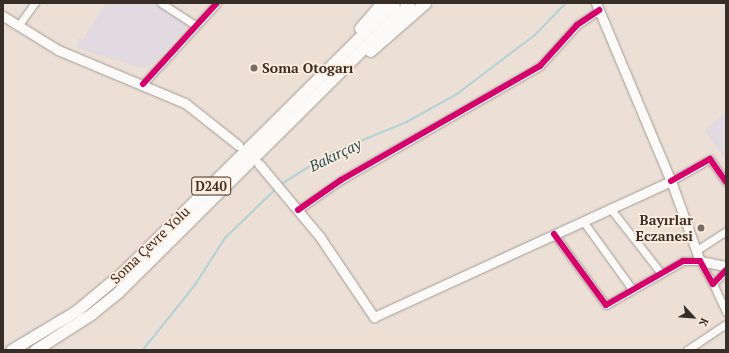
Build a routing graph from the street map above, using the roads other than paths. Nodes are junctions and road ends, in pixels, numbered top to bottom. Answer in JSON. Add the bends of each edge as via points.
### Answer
{"nodes":[{"id":1,"x":35,"y":3,"type":"edge"},
{"id":2,"x":161,"y":3,"type":"edge"},
{"id":3,"x":217,"y":3,"type":"edge"},
{"id":4,"x":382,"y":3,"type":"edge"},
{"id":5,"x":394,"y":3,"type":"edge"},
{"id":6,"x":409,"y":3,"type":"edge"},
{"id":7,"x":425,"y":3,"type":"edge"},
{"id":8,"x":598,"y":6,"type":"edge"},
{"id":9,"x":3,"y":16,"type":"edge"},
{"id":10,"x":196,"y":25,"type":"junction"},
{"id":11,"x":18,"y":26,"type":"junction"},
{"id":12,"x":143,"y":84,"type":"junction"},
{"id":13,"x":306,"y":92,"type":"junction"},
{"id":14,"x":315,"y":99,"type":"junction"},
{"id":15,"x":238,"y":145,"type":"dead end"},
{"id":16,"x":261,"y":167,"type":"dead end"},
{"id":17,"x":725,"y":179,"type":"edge"},
{"id":18,"x":671,"y":181,"type":"junction"},
{"id":19,"x":294,"y":207,"type":"junction"},
{"id":20,"x":610,"y":208,"type":"junction"},
{"id":21,"x":583,"y":221,"type":"junction"},
{"id":22,"x":726,"y":230,"type":"edge"},
{"id":23,"x":554,"y":234,"type":"junction"},
{"id":24,"x":697,"y":250,"type":"junction"},
{"id":25,"x":700,"y":261,"type":"junction"},
{"id":26,"x":726,"y":266,"type":"edge"},
{"id":27,"x":726,"y":270,"type":"edge"},
{"id":28,"x":661,"y":273,"type":"junction"},
{"id":29,"x":714,"y":284,"type":"junction"},
{"id":30,"x":632,"y":289,"type":"junction"},
{"id":31,"x":726,"y":312,"type":"edge"},
{"id":32,"x":726,"y":324,"type":"edge"},
{"id":33,"x":11,"y":350,"type":"edge"},
{"id":34,"x":35,"y":350,"type":"edge"},
{"id":35,"x":687,"y":350,"type":"edge"}],
"edges":[{"from":1,"to":11,"type":"street"},
{"from":2,"to":10,"type":"street"},
{"from":3,"to":10,"type":"street"},
{"from":4,"to":13,"type":"highway"},
{"from":5,"to":13,"type":"highway","name":"Soma Çevre Yolu","number":"D240"},
{"from":6,"to":14,"type":"highway","name":"Soma Çevre Yolu","number":"D240"},
{"from":7,"to":14,"type":"highway"},
{"from":8,"to":18,"type":"main road"},
{"from":8,"to":19,"type":"street","via":[[540,66]]},
{"from":9,"to":11,"type":"main road"},
{"from":10,"to":12,"type":"street"},
{"from":11,"to":12,"type":"main road","via":[[58,50]]},
{"from":12,"to":15,"type":"main road","via":[[190,106]]},
{"from":13,"to":33,"type":"highway","name":"Soma Çevre Yolu","number":"D240","via":[[123,272],[71,314]]},
{"from":14,"to":34,"type":"highway","name":"Soma Çevre Yolu","number":"D240","via":[[118,292],[92,314]]},
{"from":16,"to":19,"type":"main road"},
{"from":17,"to":18,"type":"street","via":[[710,158]]},
{"from":18,"to":20,"type":"main road"},
{"from":18,"to":24,"type":"main road"},
{"from":19,"to":23,"type":"main road","via":[[374,316]]},
{"from":20,"to":21,"type":"main road"},
{"from":20,"to":28,"type":"street"},
{"from":21,"to":23,"type":"main road"},
{"from":21,"to":30,"type":"street"},
{"from":22,"to":24,"type":"street"},
{"from":23,"to":30,"type":"street","via":[[606,305]]},
{"from":24,"to":25,"type":"main road"},
{"from":25,"to":26,"type":"main road"},
{"from":25,"to":28,"type":"street","via":[[683,261]]},
{"from":25,"to":29,"type":"street"},
{"from":27,"to":29,"type":"street"},
{"from":28,"to":30,"type":"street"},
{"from":29,"to":31,"type":"street"},
{"from":32,"to":35,"type":"street"}]}
